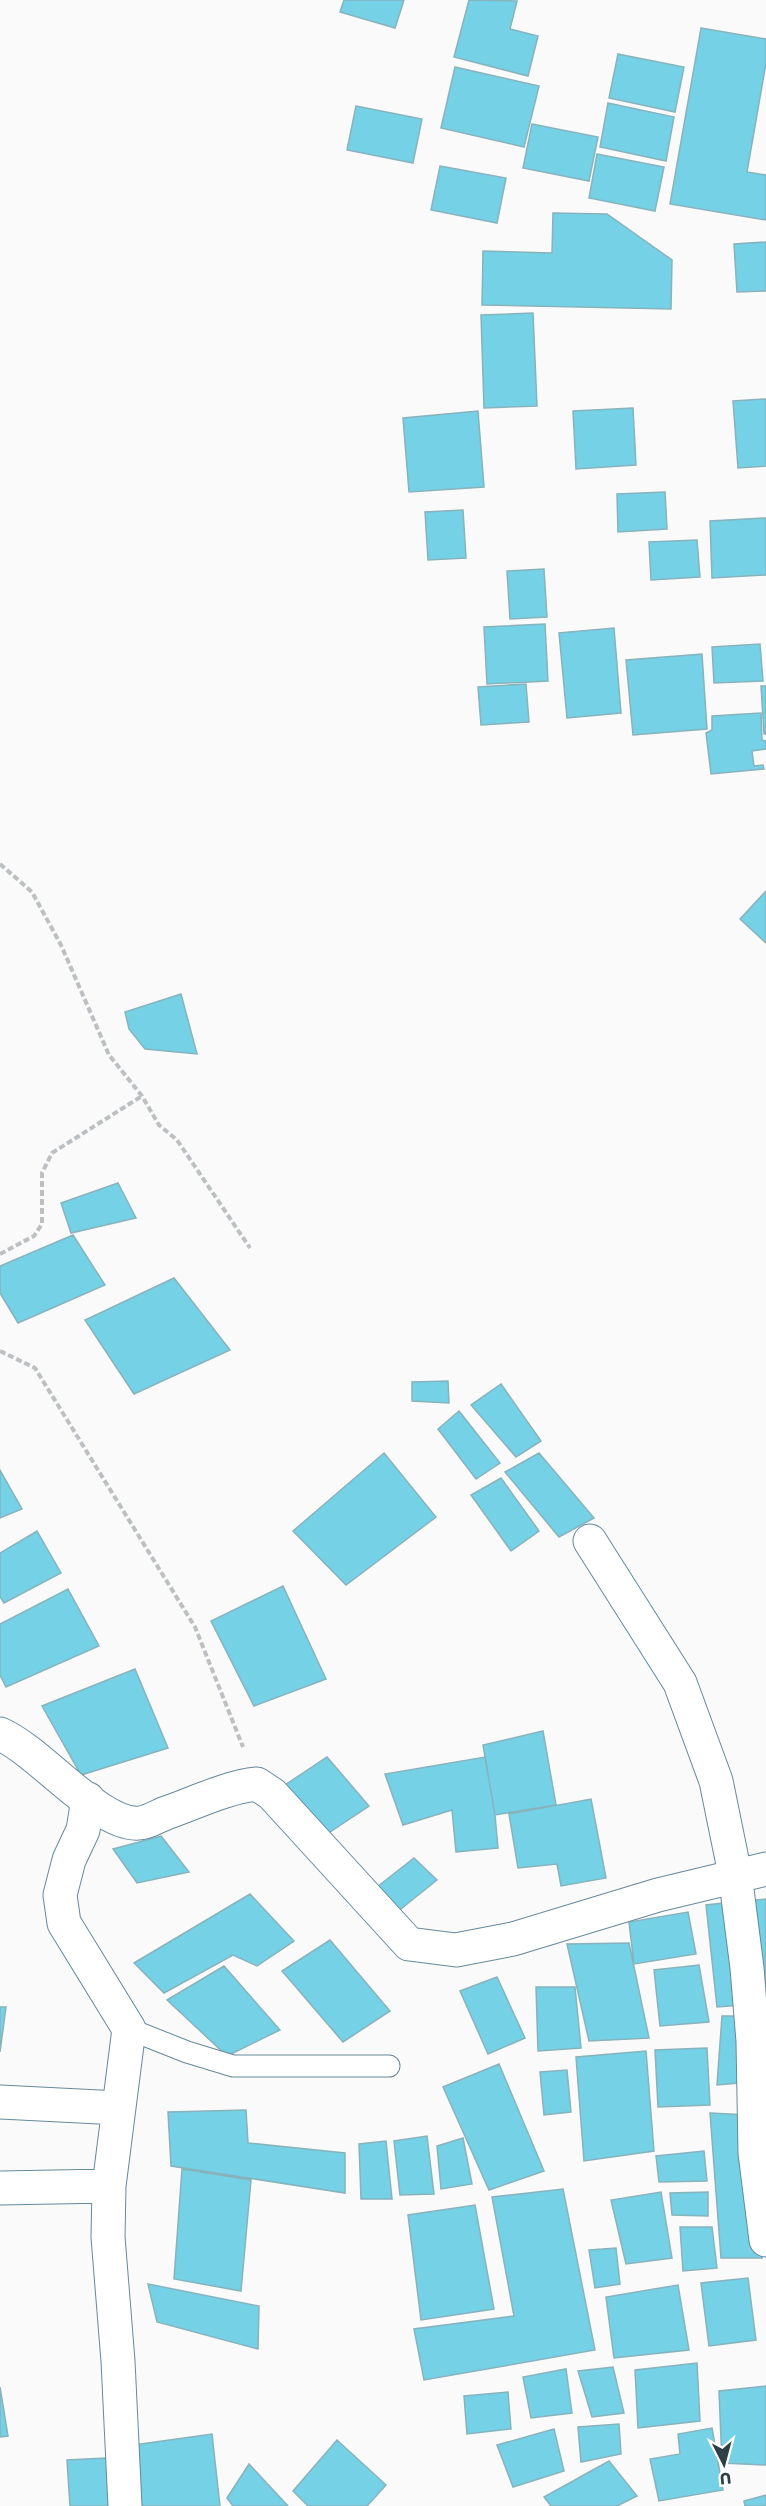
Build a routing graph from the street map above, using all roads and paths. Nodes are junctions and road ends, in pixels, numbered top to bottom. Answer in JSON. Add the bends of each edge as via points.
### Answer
{"nodes":[{"id":1,"x":0,"y":864,"type":"edge"},
{"id":2,"x":142,"y":1096,"type":"junction"},
{"id":3,"x":250,"y":1248,"type":"dead end"},
{"id":4,"x":0,"y":1254,"type":"edge"},
{"id":5,"x":0,"y":1351,"type":"edge"},
{"id":6,"x":590,"y":1541,"type":"dead end"},
{"id":7,"x":0,"y":1734,"type":"edge"},
{"id":8,"x":257,"y":1784,"type":"junction"},
{"id":9,"x":88,"y":1799,"type":"junction"},
{"id":10,"x":751,"y":1871,"type":"edge"},
{"id":11,"x":129,"y":2029,"type":"junction"},
{"id":12,"x":389,"y":2066,"type":"dead end"},
{"id":13,"x":0,"y":2102,"type":"edge"},
{"id":14,"x":119,"y":2108,"type":"junction"},
{"id":15,"x":109,"y":2186,"type":"junction"},
{"id":16,"x":0,"y":2188,"type":"edge"},
{"id":17,"x":766,"y":2240,"type":"edge"},
{"id":18,"x":125,"y":2506,"type":"edge"}],
"edges":[{"from":1,"to":2,"type":"path","via":[[32,892],[61,945],[109,1054]]},
{"from":2,"to":3,"type":"path","via":[[159,1125],[177,1140]]},
{"from":2,"to":4,"type":"path","via":[[52,1153],[42,1173],[42,1224],[34,1236]]},
{"from":5,"to":8,"type":"path","via":[[35,1368],[195,1627]]},
{"from":6,"to":10,"type":"street","via":[[680,1683]]},
{"from":7,"to":9,"type":"street","via":[[18,1742]]},
{"from":8,"to":9,"type":"street","via":[[140,1823],[114,1818]]},
{"from":8,"to":10,"type":"street","via":[[272,1794],[409,1944],[456,1950],[513,1939]]},
{"from":9,"to":11,"type":"street","via":[[83,1830],[69,1860],[60,1895],[64,1923]]},
{"from":10,"to":17,"type":"street","via":[[747,1968],[755,2153]]},
{"from":11,"to":12,"type":"lane","via":[[233,2066]]},
{"from":11,"to":14,"type":"street"},
{"from":13,"to":14,"type":"street"},
{"from":14,"to":15,"type":"street"},
{"from":15,"to":16,"type":"street"},
{"from":15,"to":18,"type":"street","via":[[108,2237]]}]}
